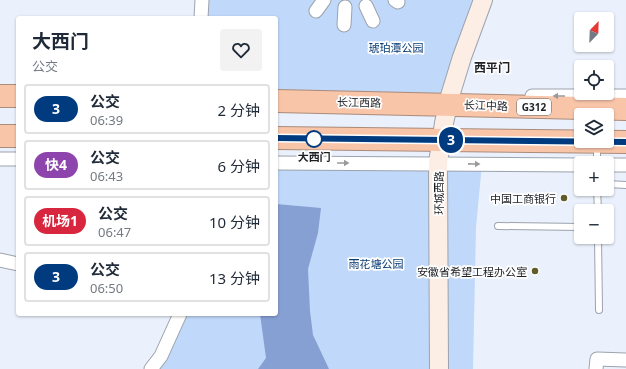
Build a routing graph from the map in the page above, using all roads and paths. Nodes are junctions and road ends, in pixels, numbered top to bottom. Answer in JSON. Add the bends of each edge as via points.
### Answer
{"nodes":[{"id":1,"x":202,"y":0,"type":"edge"},
{"id":2,"x":483,"y":0,"type":"edge"},
{"id":3,"x":366,"y":6,"type":"dead end"},
{"id":4,"x":345,"y":7,"type":"dead end"},
{"id":5,"x":201,"y":16,"type":"edge"},
{"id":6,"x":373,"y":20,"type":"dead end"},
{"id":7,"x":344,"y":25,"type":"dead end"},
{"id":8,"x":0,"y":89,"type":"edge"},
{"id":9,"x":16,"y":90,"type":"edge"},
{"id":10,"x":278,"y":93,"type":"edge"},
{"id":11,"x":0,"y":96,"type":"edge"},
{"id":12,"x":16,"y":96,"type":"edge"},
{"id":13,"x":626,"y":96,"type":"edge"},
{"id":14,"x":278,"y":101,"type":"edge"},
{"id":15,"x":446,"y":102,"type":"junction"},
{"id":16,"x":626,"y":109,"type":"edge"},
{"id":17,"x":0,"y":136,"type":"edge"},
{"id":18,"x":16,"y":136,"type":"edge"},
{"id":19,"x":278,"y":138,"type":"edge"},
{"id":20,"x":437,"y":140,"type":"junction"},
{"id":21,"x":626,"y":142,"type":"edge"},
{"id":22,"x":597,"y":152,"type":"edge"},
{"id":23,"x":0,"y":159,"type":"edge"},
{"id":24,"x":16,"y":159,"type":"edge"},
{"id":25,"x":278,"y":163,"type":"edge"},
{"id":26,"x":438,"y":163,"type":"junction"},
{"id":27,"x":574,"y":165,"type":"edge"},
{"id":28,"x":614,"y":165,"type":"edge"},
{"id":29,"x":626,"y":165,"type":"edge"},
{"id":30,"x":614,"y":184,"type":"edge"},
{"id":31,"x":626,"y":185,"type":"edge"},
{"id":32,"x":498,"y":226,"type":"dead end"},
{"id":33,"x":574,"y":227,"type":"edge"},
{"id":34,"x":598,"y":244,"type":"edge"},
{"id":35,"x":0,"y":260,"type":"edge"},
{"id":36,"x":16,"y":264,"type":"edge"},
{"id":37,"x":599,"y":310,"type":"dead end"},
{"id":38,"x":179,"y":316,"type":"edge"},
{"id":39,"x":626,"y":360,"type":"edge"},
{"id":40,"x":151,"y":369,"type":"edge"},
{"id":41,"x":440,"y":369,"type":"edge"},
{"id":42,"x":596,"y":369,"type":"edge"}],
"edges":[{"from":1,"to":5,"type":"street"},
{"from":2,"to":15,"type":"street","name":"环城西路"},
{"from":3,"to":6,"type":"street"},
{"from":4,"to":7,"type":"street"},
{"from":8,"to":9,"type":"street"},
{"from":10,"to":15,"type":"street","via":[[421,94]]},
{"from":11,"to":12,"type":"highway"},
{"from":13,"to":15,"type":"street","one_way":true},
{"from":14,"to":15,"type":"highway","name":"长江西路","number":"G312"},
{"from":15,"to":16,"type":"highway","name":"长江中路","number":"G312"},
{"from":15,"to":20,"type":"street","name":"环城西路"},
{"from":17,"to":18,"type":"highway"},
{"from":19,"to":20,"type":"highway"},
{"from":20,"to":22,"type":"highway"},
{"from":20,"to":26,"type":"street","name":"环城西路"},
{"from":21,"to":22,"type":"highway"},
{"from":23,"to":24,"type":"street"},
{"from":25,"to":26,"type":"street","one_way":true},
{"from":26,"to":27,"type":"street","one_way":true},
{"from":26,"to":41,"type":"street","name":"环城西路"},
{"from":28,"to":29,"type":"street"},
{"from":30,"to":31,"type":"lane"},
{"from":32,"to":33,"type":"lane"},
{"from":34,"to":37,"type":"lane"},
{"from":35,"to":36,"type":"street"},
{"from":38,"to":40,"type":"street","via":[[161,356]]},
{"from":39,"to":42,"type":"street","via":[[597,359]]}]}
